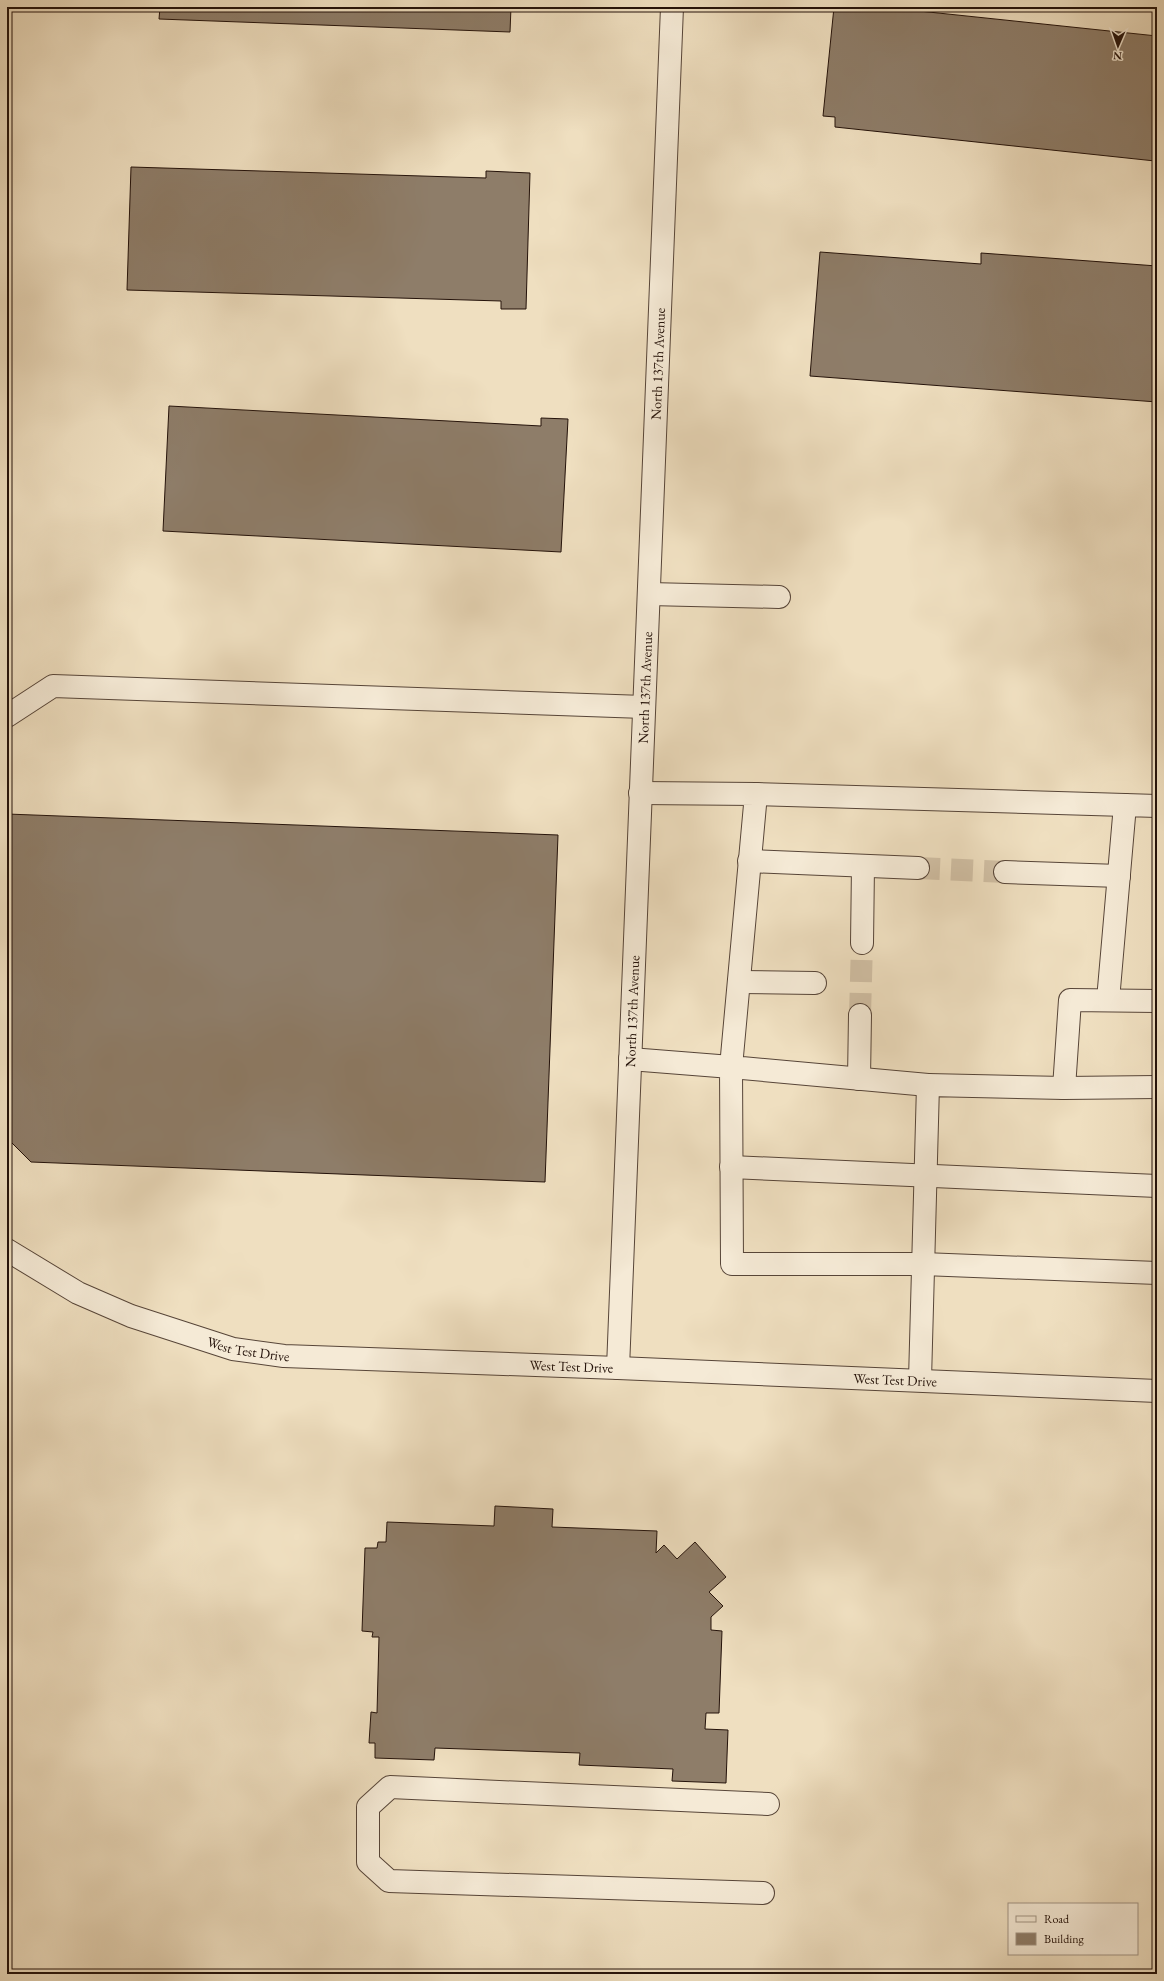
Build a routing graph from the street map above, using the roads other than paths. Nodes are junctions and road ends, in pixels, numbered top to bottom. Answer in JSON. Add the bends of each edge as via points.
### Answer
{"nodes":[{"id":1,"x":672,"y":7,"type":"edge"},
{"id":2,"x":648,"y":594,"type":"junction"},
{"id":3,"x":779,"y":597,"type":"dead end"},
{"id":4,"x":644,"y":707,"type":"junction"},
{"id":5,"x":7,"y":716,"type":"edge"},
{"id":6,"x":640,"y":792,"type":"junction"},
{"id":7,"x":756,"y":794,"type":"junction"},
{"id":8,"x":1125,"y":805,"type":"junction"},
{"id":9,"x":1157,"y":806,"type":"edge"},
{"id":10,"x":750,"y":860,"type":"junction"},
{"id":11,"x":863,"y":866,"type":"junction"},
{"id":12,"x":918,"y":868,"type":"tunnel mouth"},
{"id":13,"x":1005,"y":872,"type":"tunnel mouth"},
{"id":14,"x":1119,"y":876,"type":"junction"},
{"id":15,"x":862,"y":944,"type":"tunnel mouth"},
{"id":16,"x":739,"y":982,"type":"junction"},
{"id":17,"x":815,"y":983,"type":"dead end"},
{"id":18,"x":1108,"y":1000,"type":"junction"},
{"id":19,"x":1157,"y":1001,"type":"edge"},
{"id":20,"x":860,"y":1015,"type":"tunnel mouth"},
{"id":21,"x":630,"y":1060,"type":"junction"},
{"id":22,"x":731,"y":1067,"type":"junction"},
{"id":23,"x":859,"y":1079,"type":"junction"},
{"id":24,"x":928,"y":1085,"type":"junction"},
{"id":25,"x":1157,"y":1087,"type":"edge"},
{"id":26,"x":1064,"y":1088,"type":"junction"},
{"id":27,"x":731,"y":1167,"type":"junction"},
{"id":28,"x":927,"y":1175,"type":"junction"},
{"id":29,"x":1157,"y":1186,"type":"edge"},
{"id":30,"x":7,"y":1250,"type":"edge"},
{"id":31,"x":924,"y":1264,"type":"junction"},
{"id":32,"x":1157,"y":1273,"type":"edge"},
{"id":33,"x":618,"y":1368,"type":"junction"},
{"id":34,"x":920,"y":1380,"type":"junction"},
{"id":35,"x":1157,"y":1391,"type":"edge"},
{"id":36,"x":768,"y":1804,"type":"dead end"},
{"id":37,"x":763,"y":1893,"type":"dead end"}],
"edges":[{"from":1,"to":2,"type":"street","name":"North 137th Avenue"},
{"from":2,"to":3,"type":"street"},
{"from":2,"to":4,"type":"street","name":"North 137th Avenue"},
{"from":4,"to":5,"type":"street","via":[[53,686]]},
{"from":4,"to":6,"type":"street","name":"North 137th Avenue"},
{"from":6,"to":7,"type":"street"},
{"from":6,"to":21,"type":"street","name":"North 137th Avenue"},
{"from":7,"to":8,"type":"street"},
{"from":7,"to":10,"type":"street"},
{"from":8,"to":9,"type":"street"},
{"from":8,"to":14,"type":"street"},
{"from":10,"to":11,"type":"street"},
{"from":10,"to":16,"type":"street"},
{"from":11,"to":12,"type":"street"},
{"from":11,"to":15,"type":"street"},
{"from":13,"to":14,"type":"street"},
{"from":14,"to":18,"type":"street"},
{"from":16,"to":17,"type":"street"},
{"from":16,"to":22,"type":"street"},
{"from":18,"to":19,"type":"street"},
{"from":18,"to":26,"type":"street","via":[[1070,1000]]},
{"from":20,"to":23,"type":"street"},
{"from":21,"to":22,"type":"street"},
{"from":21,"to":33,"type":"street","name":"North 137th Avenue"},
{"from":22,"to":23,"type":"street"},
{"from":22,"to":27,"type":"street"},
{"from":23,"to":24,"type":"street"},
{"from":24,"to":26,"type":"street"},
{"from":24,"to":28,"type":"street"},
{"from":25,"to":26,"type":"street"},
{"from":27,"to":28,"type":"street"},
{"from":27,"to":31,"type":"street","via":[[732,1264]]},
{"from":28,"to":29,"type":"street"},
{"from":28,"to":31,"type":"street"},
{"from":30,"to":33,"type":"street","name":"West Test Drive","via":[[78,1293],[131,1316],[233,1349],[335,1359]]},
{"from":31,"to":32,"type":"street"},
{"from":31,"to":34,"type":"street"},
{"from":33,"to":34,"type":"street","name":"West Test Drive"},
{"from":34,"to":35,"type":"street","name":"West Test Drive"},
{"from":36,"to":37,"type":"street","via":[[390,1787],[368,1807],[368,1862],[389,1881]]}]}
